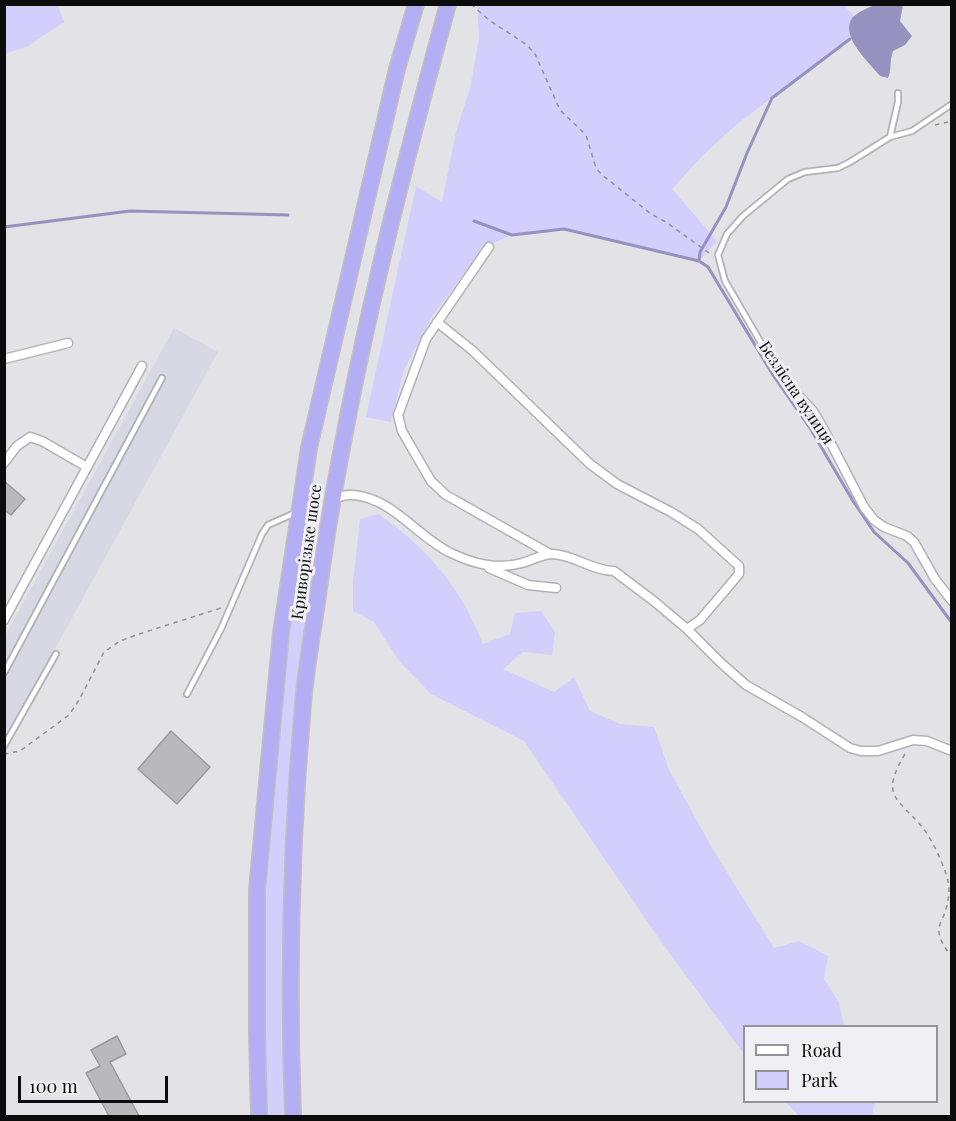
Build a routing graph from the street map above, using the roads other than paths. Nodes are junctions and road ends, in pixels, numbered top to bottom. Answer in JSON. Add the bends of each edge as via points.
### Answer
{"nodes":[{"id":1,"x":416,"y":4,"type":"edge"},
{"id":2,"x":448,"y":4,"type":"edge"},
{"id":3,"x":898,"y":93,"type":"dead end"},
{"id":4,"x":951,"y":104,"type":"edge"},
{"id":5,"x":890,"y":137,"type":"junction"},
{"id":6,"x":489,"y":247,"type":"dead end"},
{"id":7,"x":437,"y":322,"type":"junction"},
{"id":8,"x":68,"y":344,"type":"dead end"},
{"id":9,"x":4,"y":359,"type":"edge"},
{"id":10,"x":771,"y":360,"type":"joint"},
{"id":11,"x":142,"y":366,"type":"dead end"},
{"id":12,"x":162,"y":378,"type":"dead end"},
{"id":13,"x":4,"y":463,"type":"edge"},
{"id":14,"x":87,"y":467,"type":"junction"},
{"id":15,"x":332,"y":498,"type":"junction"},
{"id":16,"x":298,"y":512,"type":"junction"},
{"id":17,"x":550,"y":554,"type":"junction"},
{"id":18,"x":481,"y":564,"type":"junction"},
{"id":19,"x":556,"y":588,"type":"dead end"},
{"id":20,"x":951,"y":601,"type":"edge"},
{"id":21,"x":4,"y":620,"type":"edge"},
{"id":22,"x":687,"y":629,"type":"junction"},
{"id":23,"x":56,"y":654,"type":"dead end"},
{"id":24,"x":4,"y":674,"type":"edge"},
{"id":25,"x":187,"y":694,"type":"dead end"},
{"id":26,"x":4,"y":746,"type":"edge"},
{"id":27,"x":951,"y":751,"type":"edge"},
{"id":28,"x":260,"y":1116,"type":"edge"},
{"id":29,"x":293,"y":1116,"type":"edge"}],
"edges":[{"from":1,"to":16,"type":"highway","name":"Криворізьке шосе","via":[[374,166]]},
{"from":2,"to":15,"type":"highway","name":"Криворізьке шосе","via":[[404,167]]},
{"from":3,"to":5,"type":"lane"},
{"from":4,"to":5,"type":"lane","via":[[912,131]]},
{"from":5,"to":10,"type":"lane","name":"Безлісна вулиця","via":[[838,168],[805,172],[789,179],[727,234],[718,255],[725,281]]},
{"from":6,"to":7,"type":"street"},
{"from":7,"to":17,"type":"street","via":[[426,339],[398,415],[402,431],[431,481],[446,495]]},
{"from":7,"to":22,"type":"street","via":[[473,351],[590,464],[617,484],[698,529],[739,566],[739,574],[700,620]]},
{"from":8,"to":9,"type":"street"},
{"from":10,"to":20,"type":"street","name":"Безлісна вулиця","via":[[784,381],[813,411],[864,507],[884,527],[914,542]]},
{"from":11,"to":14,"type":"street"},
{"from":12,"to":24,"type":"lane"},
{"from":13,"to":14,"type":"street","via":[[30,437]]},
{"from":14,"to":21,"type":"street"},
{"from":15,"to":18,"type":"street","via":[[353,494],[380,502],[429,540]]},
{"from":15,"to":29,"type":"highway","name":"Криворізьке шосе","via":[[303,702],[292,885]]},
{"from":16,"to":25,"type":"lane","via":[[268,525],[262,534],[221,629]]},
{"from":16,"to":28,"type":"highway","name":"Криворізьке шосе","via":[[281,633],[257,890]]},
{"from":17,"to":18,"type":"street","via":[[499,567]]},
{"from":17,"to":22,"type":"street","via":[[614,571]]},
{"from":18,"to":19,"type":"street","via":[[528,585]]},
{"from":22,"to":27,"type":"street","via":[[746,685],[850,748],[878,751],[913,740]]},
{"from":23,"to":26,"type":"lane"}]}
